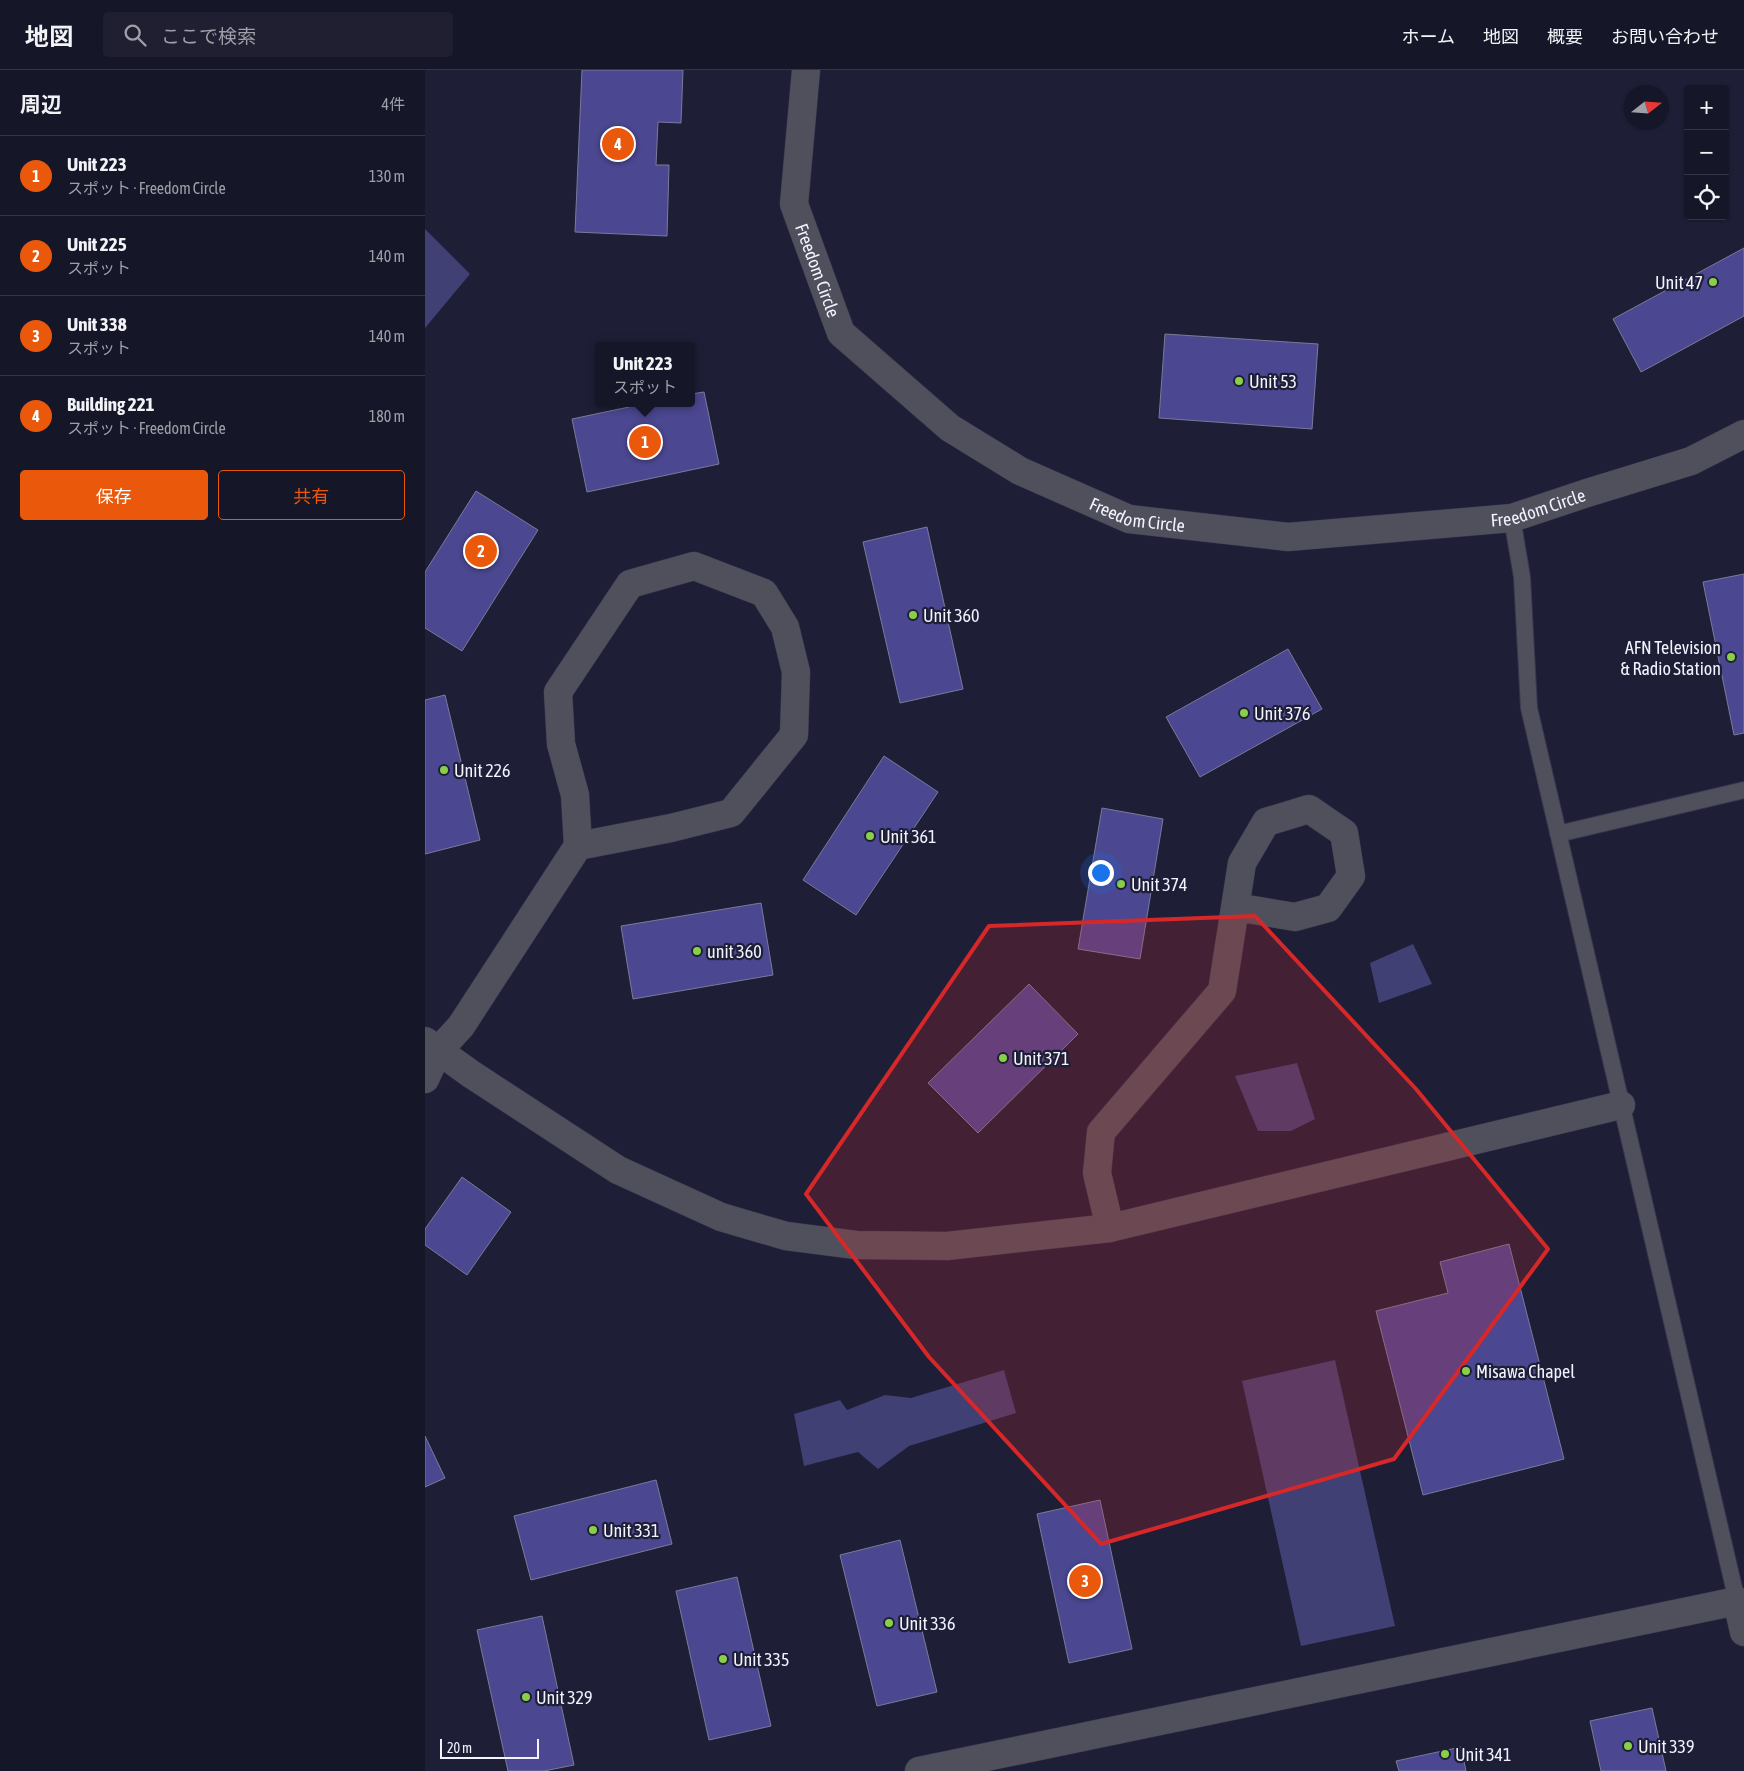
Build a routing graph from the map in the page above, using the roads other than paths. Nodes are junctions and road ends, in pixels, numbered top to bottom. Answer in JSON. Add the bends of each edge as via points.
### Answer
{"nodes":[{"id":1,"x":806,"y":70,"type":"edge"},
{"id":2,"x":1744,"y":434,"type":"edge"},
{"id":3,"x":1513,"y":518,"type":"junction"},
{"id":4,"x":1744,"y":790,"type":"edge"},
{"id":5,"x":1558,"y":834,"type":"junction"},
{"id":6,"x":578,"y":846,"type":"junction"},
{"id":7,"x":1235,"y":907,"type":"junction"},
{"id":8,"x":431,"y":1046,"type":"edge"},
{"id":9,"x":425,"y":1079,"type":"edge"},
{"id":10,"x":1621,"y":1105,"type":"junction"},
{"id":11,"x":1110,"y":1228,"type":"junction"},
{"id":12,"x":1737,"y":1601,"type":"junction"},
{"id":13,"x":1744,"y":1632,"type":"edge"},
{"id":14,"x":919,"y":1771,"type":"edge"}],
"edges":[{"from":1,"to":3,"type":"street","name":"Freedom Circle","via":[[794,204],[841,333],[950,428],[1020,471],[1129,519],[1288,536]]},
{"from":2,"to":3,"type":"street","name":"Freedom Circle","via":[[1691,461]]},
{"from":3,"to":5,"type":"lane","via":[[1522,577],[1529,708]]},
{"from":4,"to":5,"type":"lane"},
{"from":5,"to":10,"type":"lane"},
{"from":6,"to":6,"type":"street","via":[[575,795],[561,744],[557,692],[631,584],[694,566],[763,593],[785,627],[796,672],[794,735],[731,813]]},
{"from":6,"to":8,"type":"street","via":[[461,1026]]},
{"from":7,"to":7,"type":"street","via":[[1242,863],[1266,822],[1309,809],[1345,833],[1351,876],[1328,908],[1295,916]]},
{"from":7,"to":11,"type":"street","via":[[1222,991],[1101,1132],[1097,1173]]},
{"from":8,"to":9,"type":"street"},
{"from":8,"to":11,"type":"street","via":[[618,1170],[721,1218],[786,1236],[856,1245],[947,1246]]},
{"from":10,"to":11,"type":"street"},
{"from":10,"to":12,"type":"lane"},
{"from":12,"to":13,"type":"street"},
{"from":12,"to":14,"type":"street"}]}
